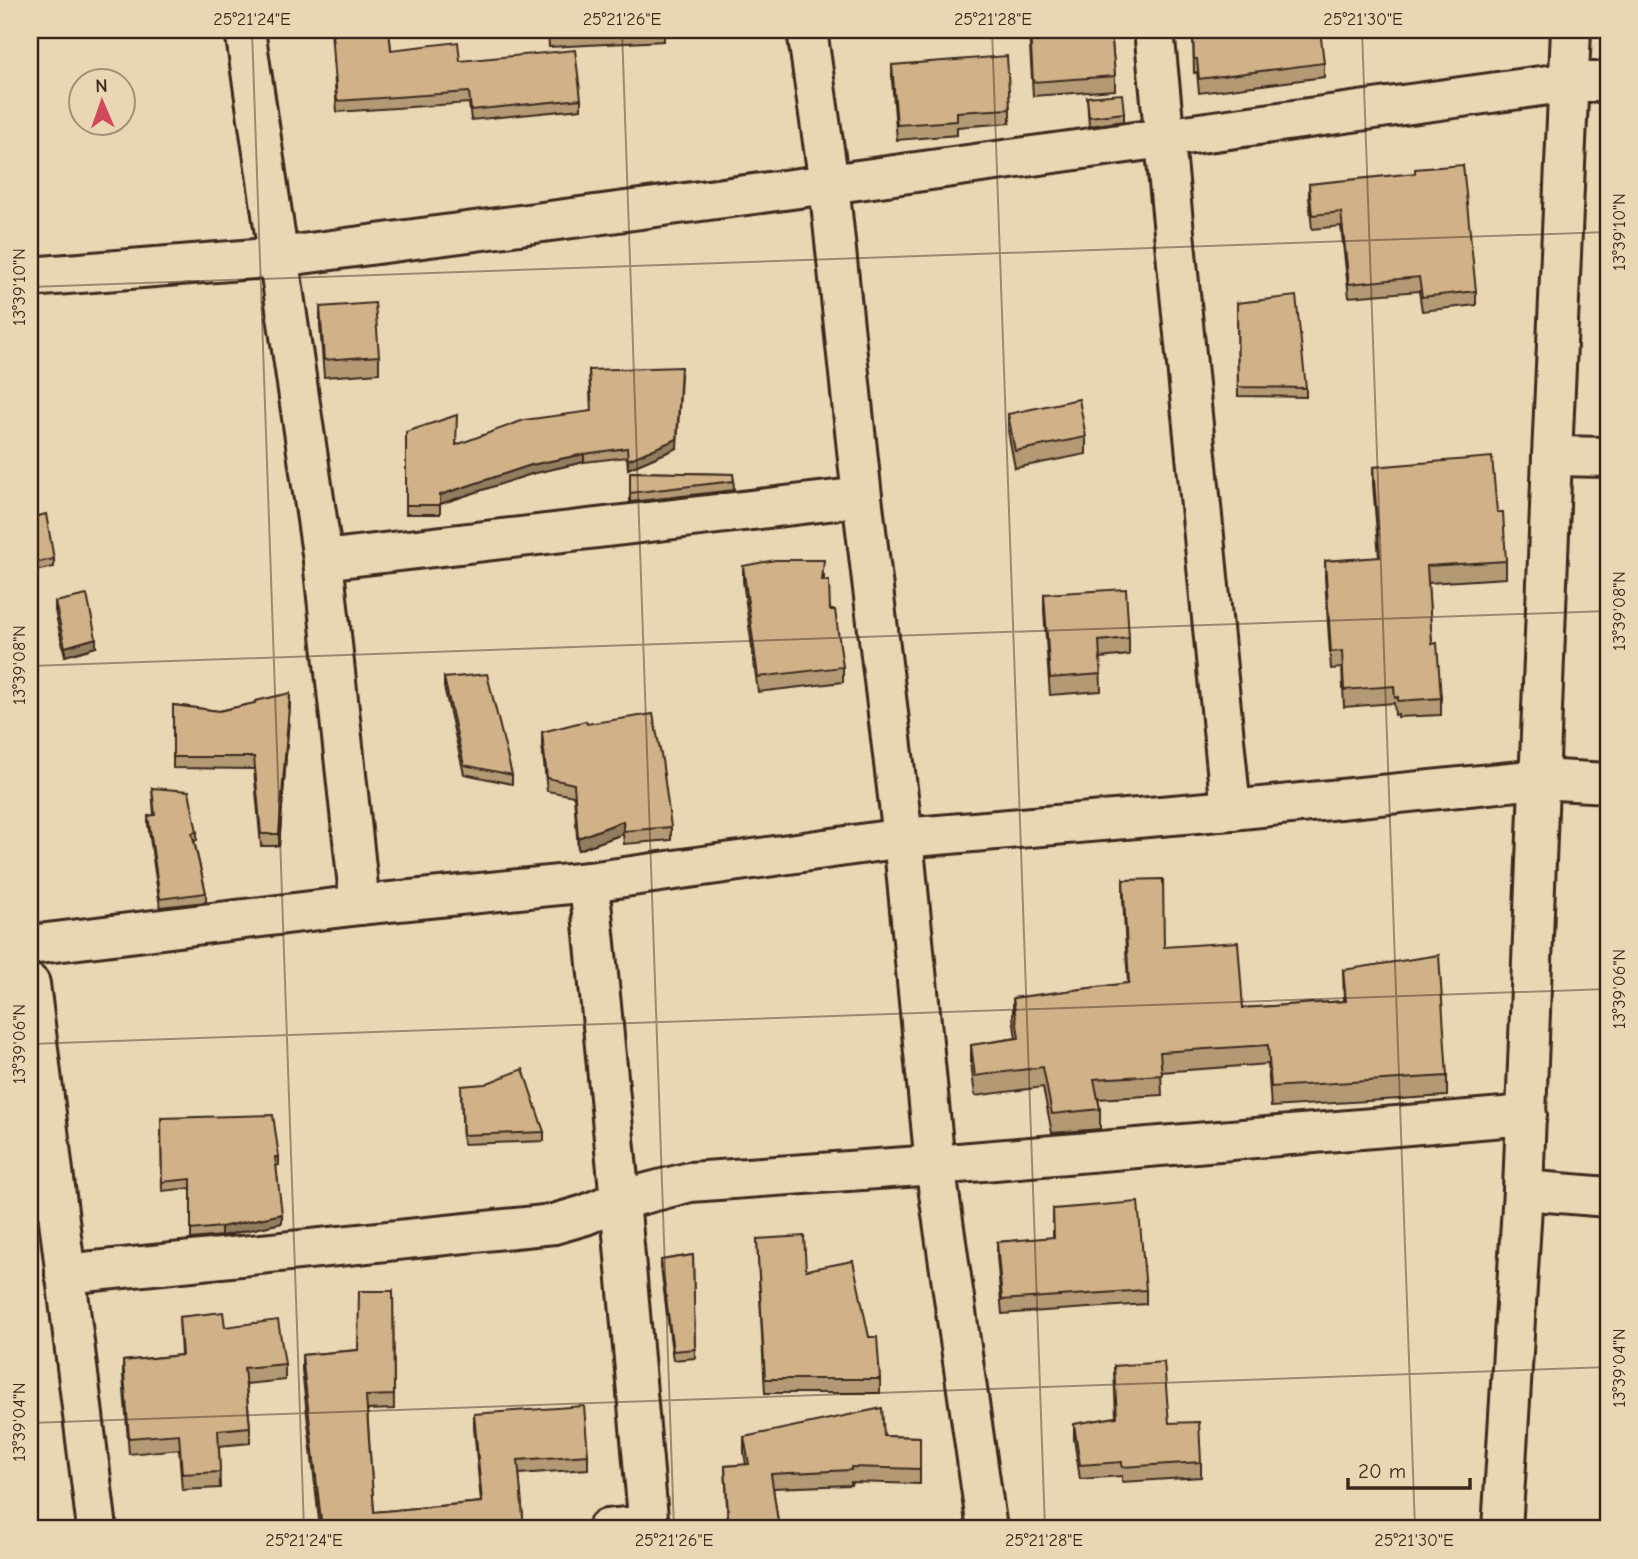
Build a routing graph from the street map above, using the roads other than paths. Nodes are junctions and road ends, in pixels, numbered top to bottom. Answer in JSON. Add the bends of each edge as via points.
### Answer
{"nodes":[{"id":1,"x":245,"y":30,"type":"edge"},
{"id":2,"x":807,"y":30,"type":"edge"},
{"id":3,"x":1154,"y":30,"type":"edge"},
{"id":4,"x":1571,"y":30,"type":"edge"},
{"id":5,"x":1570,"y":82,"type":"junction"},
{"id":6,"x":1608,"y":82,"type":"edge"},
{"id":7,"x":1166,"y":137,"type":"junction"},
{"id":8,"x":829,"y":184,"type":"junction"},
{"id":9,"x":279,"y":257,"type":"junction"},
{"id":10,"x":30,"y":277,"type":"edge"},
{"id":11,"x":1552,"y":456,"type":"junction"},
{"id":12,"x":1608,"y":457,"type":"edge"},
{"id":13,"x":862,"y":497,"type":"junction"},
{"id":14,"x":323,"y":560,"type":"junction"},
{"id":15,"x":1539,"y":779,"type":"junction"},
{"id":16,"x":1608,"y":783,"type":"edge"},
{"id":17,"x":1231,"y":810,"type":"junction"},
{"id":18,"x":903,"y":838,"type":"junction"},
{"id":19,"x":589,"y":882,"type":"junction"},
{"id":20,"x":360,"y":905,"type":"junction"},
{"id":21,"x":30,"y":945,"type":"edge"},
{"id":22,"x":30,"y":984,"type":"edge"},
{"id":23,"x":1527,"y":1115,"type":"junction"},
{"id":24,"x":935,"y":1165,"type":"junction"},
{"id":25,"x":1523,"y":1190,"type":"junction"},
{"id":26,"x":1608,"y":1197,"type":"edge"},
{"id":27,"x":620,"y":1200,"type":"junction"},
{"id":28,"x":65,"y":1274,"type":"junction"},
{"id":29,"x":648,"y":1527,"type":"edge"},
{"id":30,"x":97,"y":1529,"type":"edge"},
{"id":31,"x":607,"y":1529,"type":"edge"},
{"id":32,"x":987,"y":1529,"type":"edge"},
{"id":33,"x":1502,"y":1529,"type":"edge"}],
"edges":[{"from":1,"to":9,"type":"street"},
{"from":2,"to":8,"type":"street"},
{"from":3,"to":7,"type":"street"},
{"from":4,"to":5,"type":"street"},
{"from":5,"to":6,"type":"street"},
{"from":5,"to":7,"type":"street"},
{"from":5,"to":11,"type":"street"},
{"from":7,"to":8,"type":"street"},
{"from":7,"to":17,"type":"street"},
{"from":8,"to":9,"type":"street"},
{"from":8,"to":13,"type":"street"},
{"from":9,"to":10,"type":"street"},
{"from":9,"to":14,"type":"street"},
{"from":11,"to":12,"type":"street"},
{"from":11,"to":15,"type":"street"},
{"from":13,"to":14,"type":"street"},
{"from":13,"to":18,"type":"street"},
{"from":14,"to":20,"type":"street"},
{"from":15,"to":16,"type":"street"},
{"from":15,"to":17,"type":"street"},
{"from":15,"to":23,"type":"street"},
{"from":17,"to":18,"type":"street"},
{"from":18,"to":19,"type":"street"},
{"from":18,"to":24,"type":"street"},
{"from":19,"to":20,"type":"street"},
{"from":19,"to":27,"type":"street"},
{"from":20,"to":21,"type":"street"},
{"from":22,"to":28,"type":"street"},
{"from":23,"to":24,"type":"street"},
{"from":23,"to":25,"type":"street"},
{"from":24,"to":27,"type":"street","via":[[690,1182]]},
{"from":24,"to":32,"type":"street"},
{"from":25,"to":26,"type":"street"},
{"from":25,"to":33,"type":"street"},
{"from":27,"to":28,"type":"street","via":[[554,1224]]},
{"from":27,"to":29,"type":"street"},
{"from":28,"to":30,"type":"street"},
{"from":29,"to":31,"type":"street"}]}
